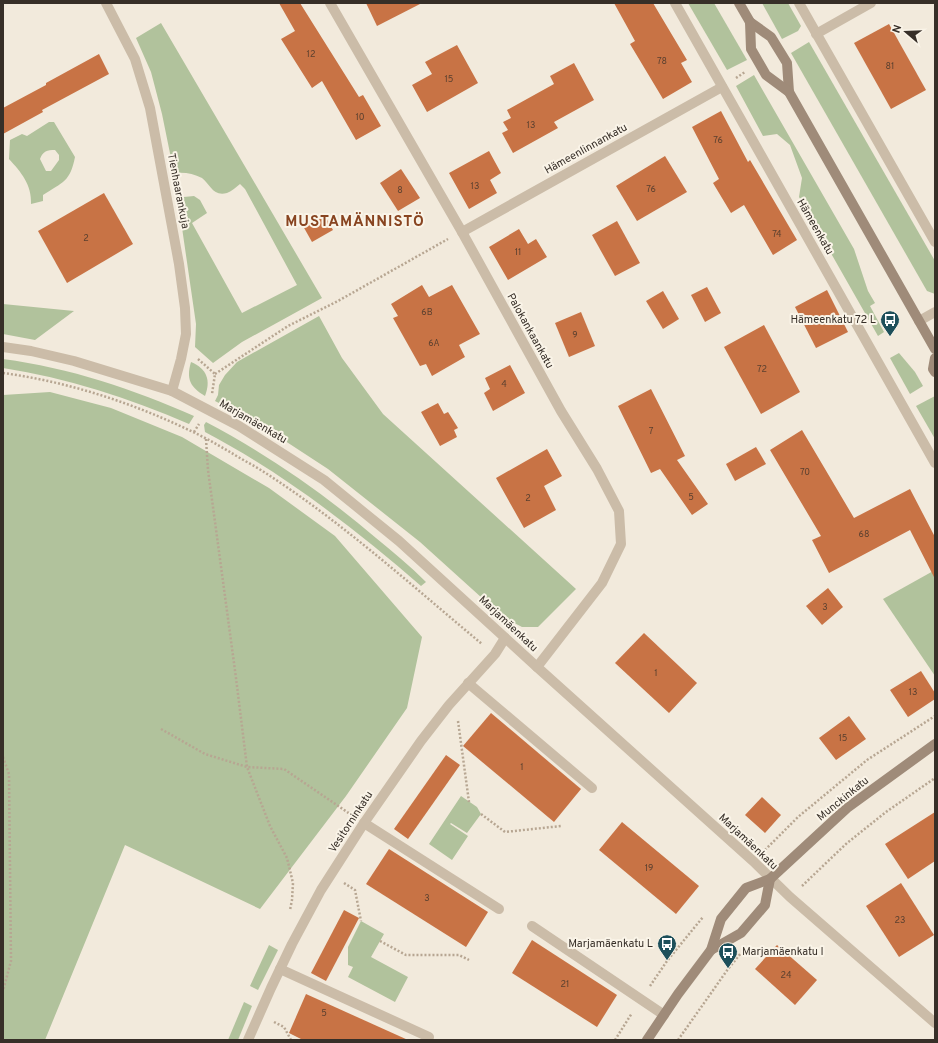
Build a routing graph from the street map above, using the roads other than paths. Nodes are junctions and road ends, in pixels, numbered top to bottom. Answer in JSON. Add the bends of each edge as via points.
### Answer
{"nodes":[{"id":1,"x":106,"y":3,"type":"edge"},
{"id":2,"x":330,"y":3,"type":"edge"},
{"id":3,"x":675,"y":3,"type":"edge"},
{"id":4,"x":739,"y":3,"type":"edge"},
{"id":5,"x":799,"y":3,"type":"edge"},
{"id":6,"x":870,"y":3,"type":"edge"},
{"id":7,"x":750,"y":22,"type":"junction"},
{"id":8,"x":816,"y":34,"type":"junction"},
{"id":9,"x":722,"y":87,"type":"junction"},
{"id":10,"x":789,"y":92,"type":"junction"},
{"id":11,"x":462,"y":232,"type":"junction"},
{"id":12,"x":935,"y":242,"type":"edge"},
{"id":13,"x":935,"y":312,"type":"edge"},
{"id":14,"x":919,"y":321,"type":"junction"},
{"id":15,"x":3,"y":347,"type":"edge"},
{"id":16,"x":935,"y":349,"type":"edge"},
{"id":17,"x":935,"y":358,"type":"edge"},
{"id":18,"x":935,"y":372,"type":"edge"},
{"id":19,"x":172,"y":391,"type":"junction"},
{"id":20,"x":935,"y":463,"type":"edge"},
{"id":21,"x":505,"y":638,"type":"junction"},
{"id":22,"x":537,"y":667,"type":"junction"},
{"id":23,"x":468,"y":683,"type":"junction"},
{"id":24,"x":935,"y":744,"type":"edge"},
{"id":25,"x":592,"y":788,"type":"dead end"},
{"id":26,"x":364,"y":823,"type":"junction"},
{"id":27,"x":770,"y":878,"type":"junction"},
{"id":28,"x":499,"y":909,"type":"dead end"},
{"id":29,"x":532,"y":926,"type":"dead end"},
{"id":30,"x":711,"y":950,"type":"junction"},
{"id":31,"x":280,"y":968,"type":"junction"},
{"id":32,"x":664,"y":1016,"type":"junction"},
{"id":33,"x":935,"y":1023,"type":"edge"},
{"id":34,"x":428,"y":1037,"type":"dead end"},
{"id":35,"x":248,"y":1040,"type":"edge"},
{"id":36,"x":647,"y":1040,"type":"edge"}],
"edges":[{"from":1,"to":19,"type":"street","name":"Tienhaarankuja","via":[[135,59],[150,108],[179,264],[186,334]]},
{"from":2,"to":11,"type":"street","name":"Palokankaankatu"},
{"from":3,"to":9,"type":"street","name":"Hämeenkatu"},
{"from":4,"to":7,"type":"main road"},
{"from":5,"to":8,"type":"street"},
{"from":6,"to":8,"type":"street"},
{"from":7,"to":10,"type":"main road","via":[[771,37],[787,63]]},
{"from":7,"to":10,"type":"main road","via":[[751,49],[766,75]]},
{"from":8,"to":12,"type":"street"},
{"from":9,"to":11,"type":"street","name":"Hämeenlinnankatu"},
{"from":9,"to":20,"type":"street","name":"Hämeenkatu"},
{"from":10,"to":14,"type":"main road"},
{"from":11,"to":22,"type":"street","name":"Palokankaankatu","via":[[619,511],[621,544],[602,582]]},
{"from":13,"to":14,"type":"street"},
{"from":14,"to":16,"type":"main road"},
{"from":15,"to":19,"type":"street","name":"Marjamäenkatu","via":[[74,361]]},
{"from":17,"to":18,"type":"main road"},
{"from":19,"to":21,"type":"street","name":"Marjamäenkatu","via":[[239,426],[324,480],[399,541]]},
{"from":21,"to":22,"type":"street","name":"Marjamäenkatu"},
{"from":21,"to":23,"type":"street","name":"Vesitorninkatu","via":[[495,654]]},
{"from":22,"to":27,"type":"street","name":"Marjamäenkatu"},
{"from":23,"to":25,"type":"street"},
{"from":23,"to":26,"type":"street","name":"Vesitorninkatu","via":[[421,742]]},
{"from":24,"to":27,"type":"main road","name":"Munckinkatu","via":[[847,808]]},
{"from":26,"to":28,"type":"street"},
{"from":26,"to":31,"type":"street","name":"Vesitorninkatu","via":[[321,890]]},
{"from":27,"to":30,"type":"main road","name":"Munckinkatu","via":[[746,888],[736,899],[721,919]]},
{"from":27,"to":30,"type":"main road","name":"Munckinkatu","via":[[765,905],[741,934]]},
{"from":27,"to":33,"type":"street","name":"Marjamäenkatu"},
{"from":29,"to":32,"type":"street"},
{"from":30,"to":32,"type":"main road","name":"Munckinkatu"},
{"from":31,"to":34,"type":"street"},
{"from":31,"to":35,"type":"street","name":"Vesitorninkatu"},
{"from":32,"to":36,"type":"main road","name":"Munckinkatu"}]}
